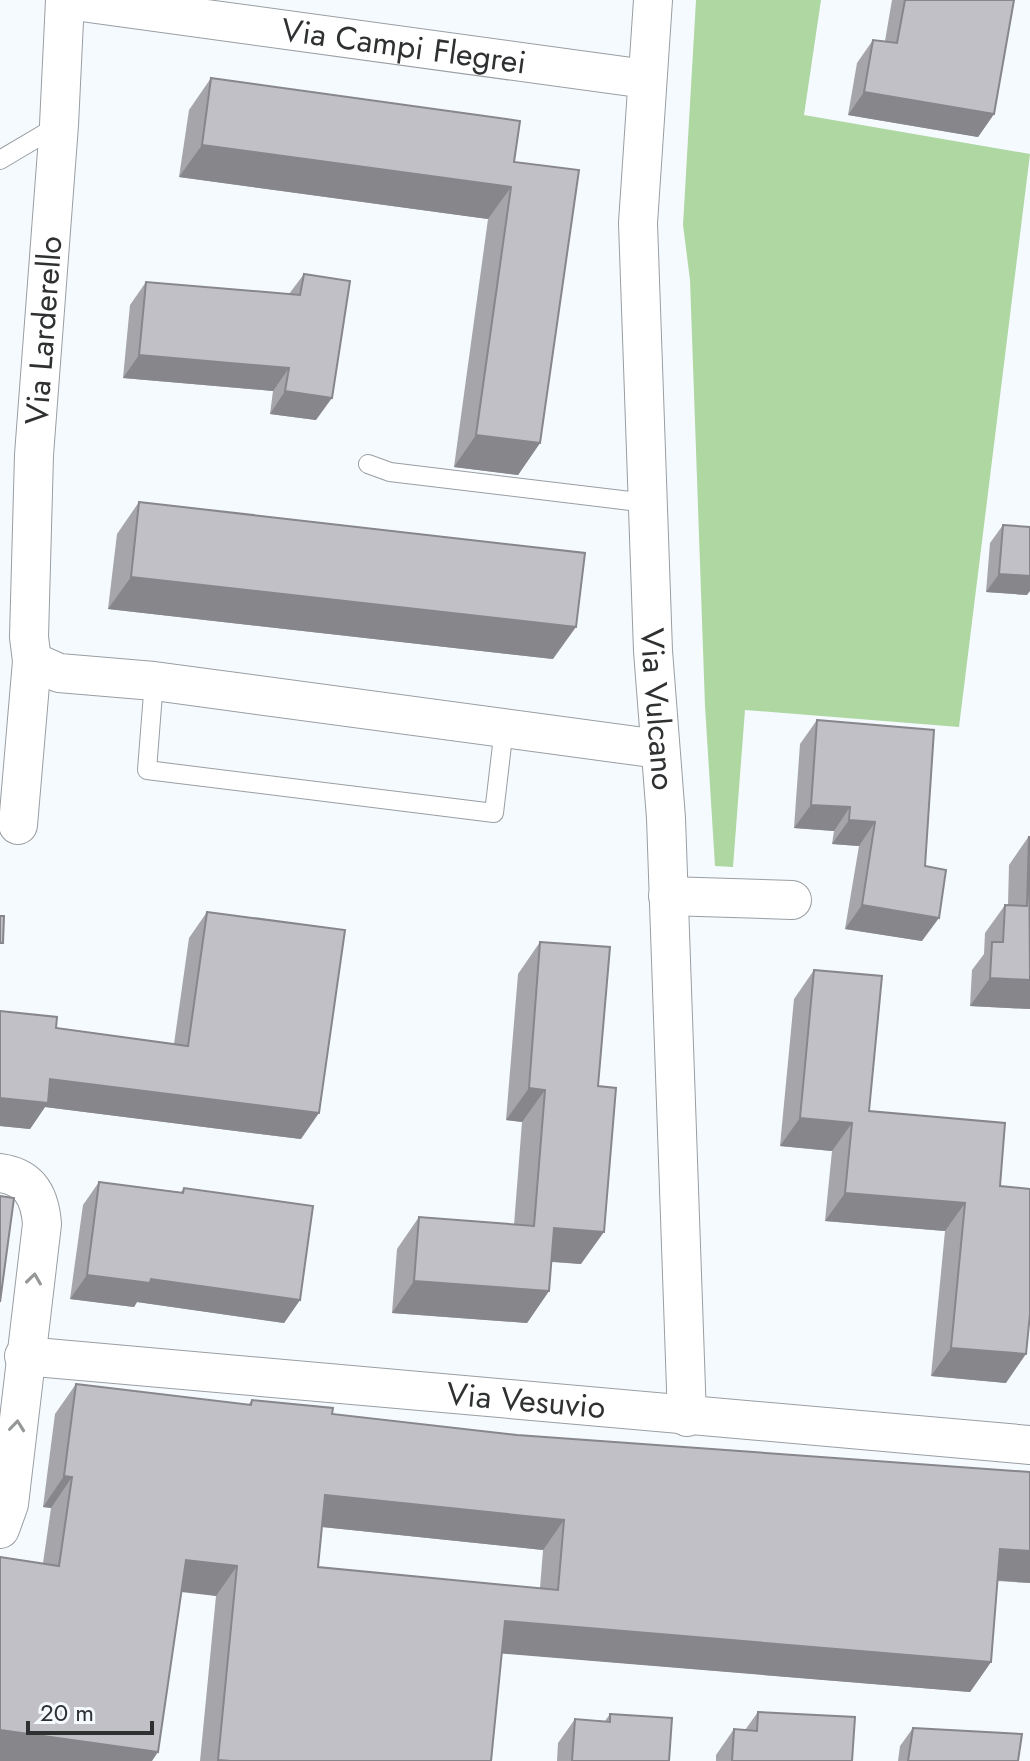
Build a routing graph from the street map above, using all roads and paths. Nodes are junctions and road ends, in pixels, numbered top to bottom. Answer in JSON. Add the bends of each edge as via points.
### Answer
{"nodes":[{"id":1,"x":66,"y":0,"type":"edge"},
{"id":2,"x":653,"y":0,"type":"edge"},
{"id":3,"x":646,"y":79,"type":"junction"},
{"id":4,"x":59,"y":125,"type":"junction"},
{"id":5,"x":0,"y":160,"type":"edge"},
{"id":6,"x":368,"y":464,"type":"dead end"},
{"id":7,"x":647,"y":503,"type":"junction"},
{"id":8,"x":32,"y":661,"type":"junction"},
{"id":9,"x":154,"y":681,"type":"junction"},
{"id":10,"x":504,"y":728,"type":"junction"},
{"id":11,"x":659,"y":749,"type":"junction"},
{"id":12,"x":18,"y":825,"type":"dead end"},
{"id":13,"x":668,"y":896,"type":"junction"},
{"id":14,"x":792,"y":900,"type":"dead end"},
{"id":15,"x":0,"y":1173,"type":"edge"},
{"id":16,"x":24,"y":1356,"type":"junction"},
{"id":17,"x":687,"y":1417,"type":"junction"},
{"id":18,"x":1030,"y":1445,"type":"edge"},
{"id":19,"x":0,"y":1529,"type":"edge"}],
"edges":[{"from":1,"to":3,"type":"street","name":"Via Campi Flegrei"},
{"from":1,"to":4,"type":"street","name":"Via Larderello"},
{"from":2,"to":3,"type":"street","name":"Via Vulcano"},
{"from":3,"to":7,"type":"street","name":"Via Vulcano","via":[[638,223]]},
{"from":4,"to":5,"type":"lane"},
{"from":4,"to":8,"type":"street","name":"Via Larderello","via":[[34,455]]},
{"from":6,"to":7,"type":"lane","via":[[390,472]]},
{"from":7,"to":11,"type":"street","name":"Via Vulcano"},
{"from":8,"to":9,"type":"street","via":[[59,673]]},
{"from":8,"to":12,"type":"street","name":"Via Larderello"},
{"from":9,"to":10,"type":"street"},
{"from":9,"to":10,"type":"lane","via":[[147,770],[494,813]]},
{"from":10,"to":11,"type":"street"},
{"from":11,"to":13,"type":"street","name":"Via Vulcano"},
{"from":13,"to":14,"type":"street"},
{"from":13,"to":17,"type":"street","name":"Via Vulcano"},
{"from":16,"to":15,"type":"street","one_way":true,"via":[[42,1224],[40,1200],[30,1185]]},
{"from":16,"to":17,"type":"street","name":"Via Vesuvio"},
{"from":19,"to":16,"type":"street","one_way":true,"via":[[9,1504]]},
{"from":17,"to":18,"type":"street","name":"Via Vesuvio"}]}
